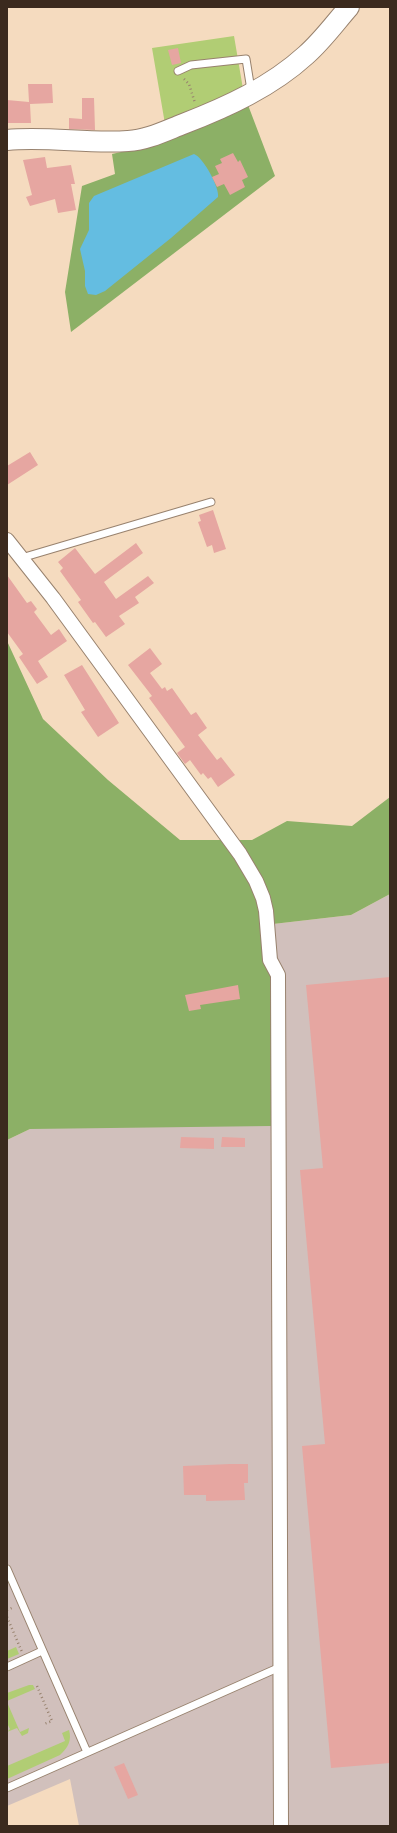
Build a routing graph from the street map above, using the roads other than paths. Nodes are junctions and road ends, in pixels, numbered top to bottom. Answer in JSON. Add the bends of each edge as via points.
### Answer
{"nodes":[{"id":1,"x":349,"y":7,"type":"edge"},
{"id":2,"x":178,"y":71,"type":"road end"},
{"id":3,"x":252,"y":93,"type":"junction"},
{"id":4,"x":7,"y":140,"type":"edge"},
{"id":5,"x":211,"y":502,"type":"dead end"},
{"id":6,"x":7,"y":540,"type":"edge"},
{"id":7,"x":24,"y":560,"type":"junction"},
{"id":8,"x":7,"y":1569,"type":"edge"},
{"id":9,"x":42,"y":1651,"type":"junction"},
{"id":10,"x":7,"y":1667,"type":"edge"},
{"id":11,"x":280,"y":1667,"type":"junction"},
{"id":12,"x":87,"y":1752,"type":"junction"},
{"id":13,"x":7,"y":1788,"type":"edge"},
{"id":14,"x":281,"y":1826,"type":"edge"}],
"edges":[{"from":1,"to":3,"type":"street","via":[[307,54],[270,83]]},
{"from":2,"to":3,"type":"lane","via":[[191,65],[246,59]]},
{"from":3,"to":4,"type":"street","via":[[201,117],[130,141],[96,143],[44,139]]},
{"from":5,"to":7,"type":"lane","via":[[76,541],[28,556]]},
{"from":6,"to":7,"type":"street"},
{"from":7,"to":11,"type":"street","via":[[240,854],[263,898],[270,960],[278,975]]},
{"from":8,"to":9,"type":"lane"},
{"from":9,"to":10,"type":"lane"},
{"from":9,"to":12,"type":"lane"},
{"from":11,"to":12,"type":"lane"},
{"from":11,"to":14,"type":"street"},
{"from":12,"to":13,"type":"lane"}]}
